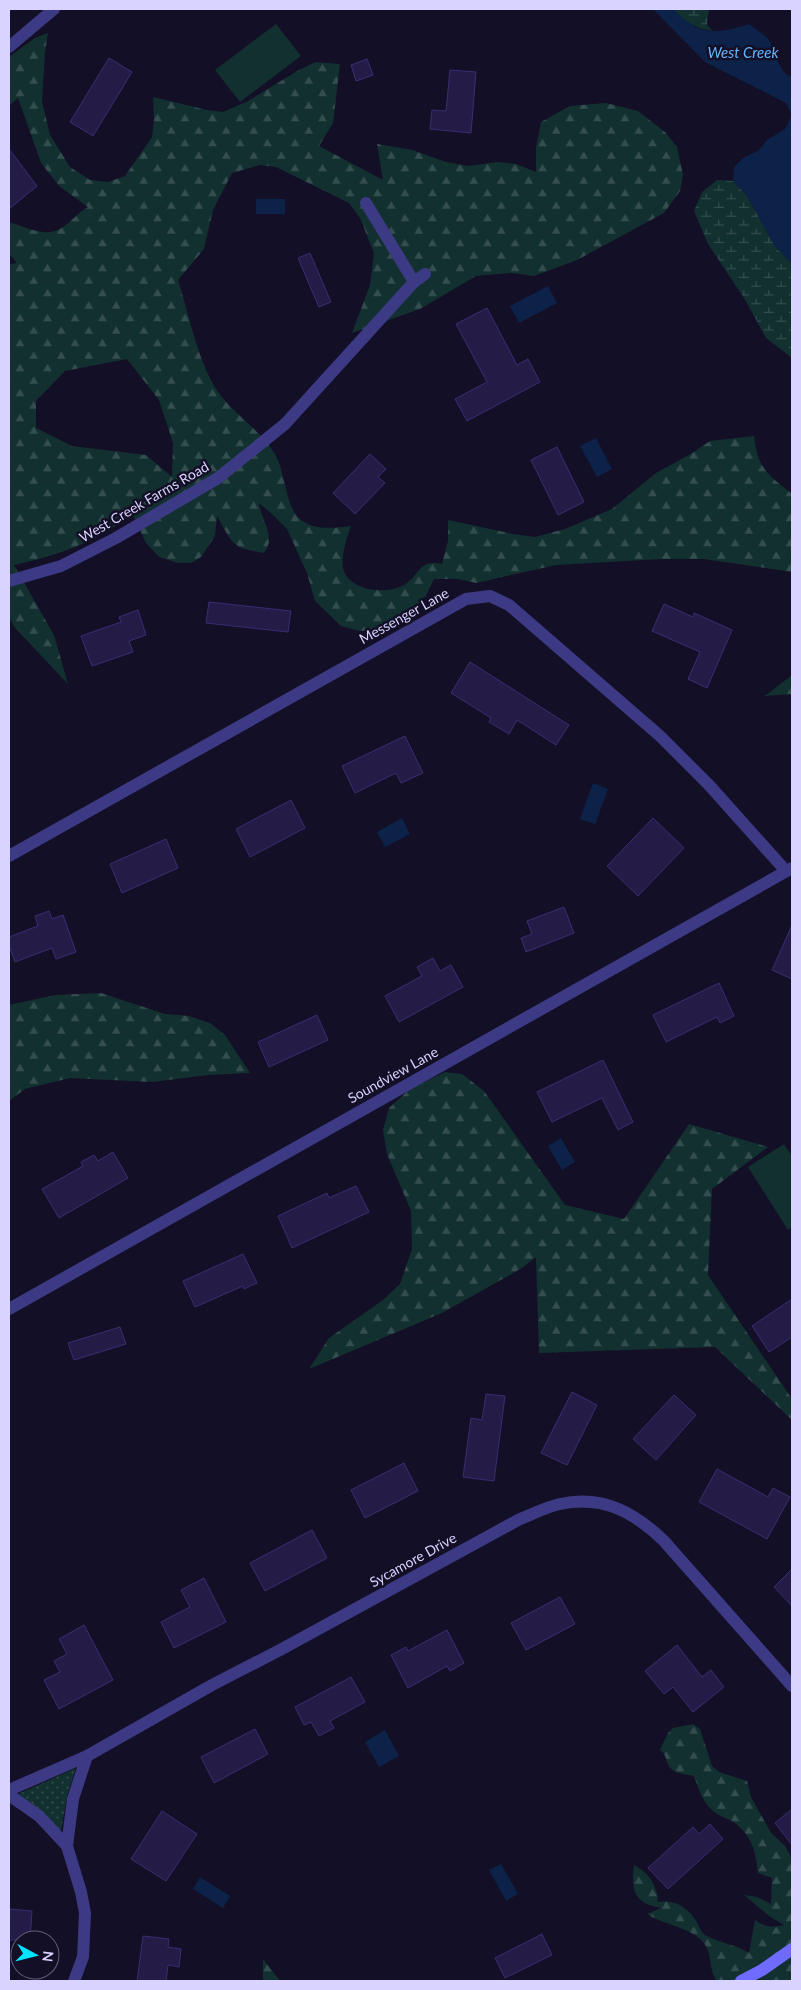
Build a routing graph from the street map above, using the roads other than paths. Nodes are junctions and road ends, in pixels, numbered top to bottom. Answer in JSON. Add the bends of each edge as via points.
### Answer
{"nodes":[{"id":1,"x":54,"y":9,"type":"edge"},
{"id":2,"x":9,"y":48,"type":"edge"},
{"id":3,"x":366,"y":203,"type":"dead end"},
{"id":4,"x":425,"y":274,"type":"dead end"},
{"id":5,"x":414,"y":282,"type":"junction"},
{"id":6,"x":9,"y":581,"type":"edge"},
{"id":7,"x":9,"y":856,"type":"edge"},
{"id":8,"x":789,"y":869,"type":"edge"},
{"id":9,"x":9,"y":1309,"type":"edge"},
{"id":10,"x":792,"y":1686,"type":"edge"},
{"id":11,"x":87,"y":1756,"type":"junction"},
{"id":12,"x":9,"y":1790,"type":"edge"},
{"id":13,"x":9,"y":1795,"type":"edge"},
{"id":14,"x":66,"y":1846,"type":"junction"},
{"id":15,"x":792,"y":1949,"type":"edge"},
{"id":16,"x":74,"y":1981,"type":"edge"},
{"id":17,"x":742,"y":1981,"type":"edge"}],
"edges":[{"from":1,"to":2,"type":"street"},
{"from":3,"to":5,"type":"street"},
{"from":4,"to":5,"type":"street","name":"West Creek Farms Road"},
{"from":5,"to":6,"type":"street","name":"West Creek Farms Road","via":[[285,424],[218,478],[61,566]]},
{"from":7,"to":8,"type":"street","name":"Messenger Lane","via":[[466,599],[490,596],[509,605],[660,736]]},
{"from":8,"to":9,"type":"street","name":"Soundview Lane"},
{"from":10,"to":11,"type":"street","name":"Sycamore Drive","via":[[649,1526],[632,1514],[609,1505],[588,1502],[559,1504],[520,1519]]},
{"from":11,"to":12,"type":"street","name":"Sycamore Drive"},
{"from":11,"to":14,"type":"street","via":[[73,1799]]},
{"from":13,"to":14,"type":"street","via":[[38,1816]]},
{"from":14,"to":16,"type":"street","via":[[85,1914],[83,1957]]},
{"from":15,"to":17,"type":"main road"}]}
